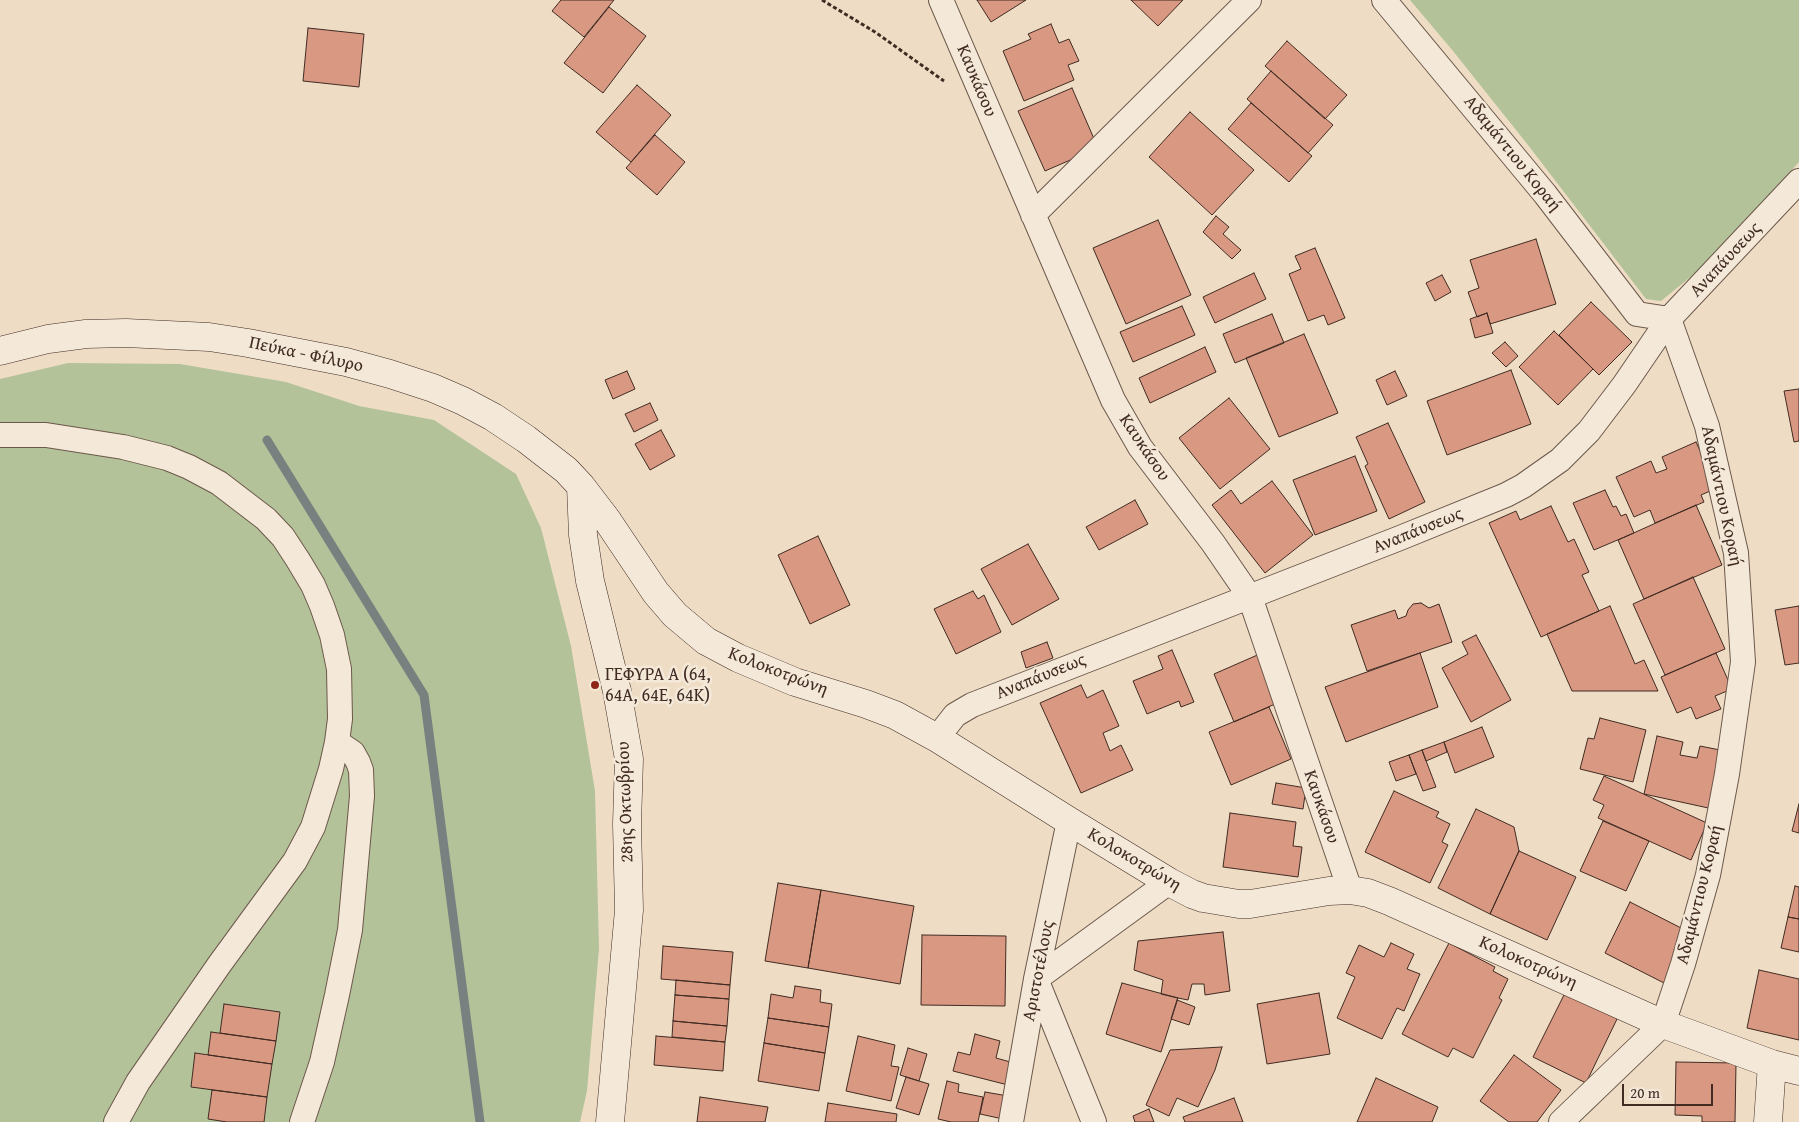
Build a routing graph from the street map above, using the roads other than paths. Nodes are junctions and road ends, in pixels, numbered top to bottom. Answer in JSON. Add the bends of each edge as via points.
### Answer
{"nodes":[{"id":1,"x":941,"y":0,"type":"edge"},
{"id":2,"x":1249,"y":0,"type":"edge"},
{"id":3,"x":1384,"y":0,"type":"edge"},
{"id":4,"x":1799,"y":181,"type":"edge"},
{"id":5,"x":1034,"y":215,"type":"junction"},
{"id":6,"x":1669,"y":320,"type":"junction"},
{"id":7,"x":0,"y":351,"type":"edge"},
{"id":8,"x":0,"y":435,"type":"edge"},
{"id":9,"x":581,"y":486,"type":"junction"},
{"id":10,"x":1250,"y":597,"type":"junction"},
{"id":11,"x":937,"y":738,"type":"junction"},
{"id":12,"x":337,"y":742,"type":"junction"},
{"id":13,"x":1069,"y":821,"type":"junction"},
{"id":14,"x":1169,"y":882,"type":"junction"},
{"id":15,"x":1350,"y":890,"type":"junction"},
{"id":16,"x":1036,"y":979,"type":"junction"},
{"id":17,"x":1664,"y":1024,"type":"junction"},
{"id":18,"x":1772,"y":1064,"type":"junction"},
{"id":19,"x":1799,"y":1072,"type":"edge"},
{"id":20,"x":116,"y":1122,"type":"edge"},
{"id":21,"x":302,"y":1122,"type":"edge"},
{"id":22,"x":610,"y":1122,"type":"edge"},
{"id":23,"x":1011,"y":1122,"type":"edge"},
{"id":24,"x":1094,"y":1122,"type":"edge"},
{"id":25,"x":1561,"y":1122,"type":"edge"},
{"id":26,"x":1768,"y":1122,"type":"edge"}],
"edges":[{"from":1,"to":5,"type":"street","name":"Καυκάσου"},
{"from":2,"to":5,"type":"street"},
{"from":3,"to":6,"type":"street","name":"Αδαμάντιου Κοραή","via":[[1546,194],[1637,314]]},
{"from":4,"to":6,"type":"street","name":"Αναπάυσεως"},
{"from":5,"to":10,"type":"street","name":"Καυκάσου","via":[[1124,420]]},
{"from":6,"to":10,"type":"street","name":"Αναπάυσεως","via":[[1589,431],[1560,460],[1523,486]]},
{"from":6,"to":17,"type":"street","name":"Αδαμάντιου Κοραή","via":[[1707,426],[1736,553],[1743,662],[1708,876]]},
{"from":7,"to":9,"type":"street","name":"Πεύκα - Φίλυρο","via":[[48,339],[126,333],[209,337],[346,362],[433,388],[463,401],[526,439]]},
{"from":8,"to":12,"type":"street","via":[[71,438],[167,458],[219,483],[266,519],[283,537],[303,568],[330,628],[338,669],[340,719]]},
{"from":9,"to":11,"type":"street","name":"Κολοκοτρώνη","via":[[608,520],[656,593],[675,615],[706,641],[795,682],[895,715]]},
{"from":9,"to":22,"type":"street","name":"28ης Οκτωβρίου","via":[[583,535],[590,581],[617,690],[629,759],[629,910]]},
{"from":10,"to":11,"type":"street","name":"Αναπάυσεως","via":[[972,705],[955,716]]},
{"from":10,"to":15,"type":"street","name":"Καυκάσου"},
{"from":11,"to":13,"type":"street","name":"Κολοκοτρώνη"},
{"from":12,"to":20,"type":"street","via":[[312,828],[295,862],[138,1082]]},
{"from":12,"to":21,"type":"street","via":[[353,753],[358,762],[362,796],[350,921],[337,995],[322,1062]]},
{"from":13,"to":14,"type":"street","name":"Κολοκοτρώνη"},
{"from":13,"to":16,"type":"street","name":"Αριστοτέλους"},
{"from":14,"to":15,"type":"street","name":"Κολοκοτρώνη","via":[[1203,898],[1239,904]]},
{"from":14,"to":16,"type":"street"},
{"from":15,"to":17,"type":"street","name":"Κολοκοτρώνη","via":[[1389,900]]},
{"from":16,"to":23,"type":"street","name":"Αριστοτέλους"},
{"from":16,"to":24,"type":"street"},
{"from":17,"to":18,"type":"street","name":"Κολοκοτρώνη"},
{"from":17,"to":25,"type":"street","name":"Αδαμάντιου Κοραή"},
{"from":18,"to":19,"type":"street","name":"Κολοκοτρώνη"},
{"from":18,"to":26,"type":"street"}]}
